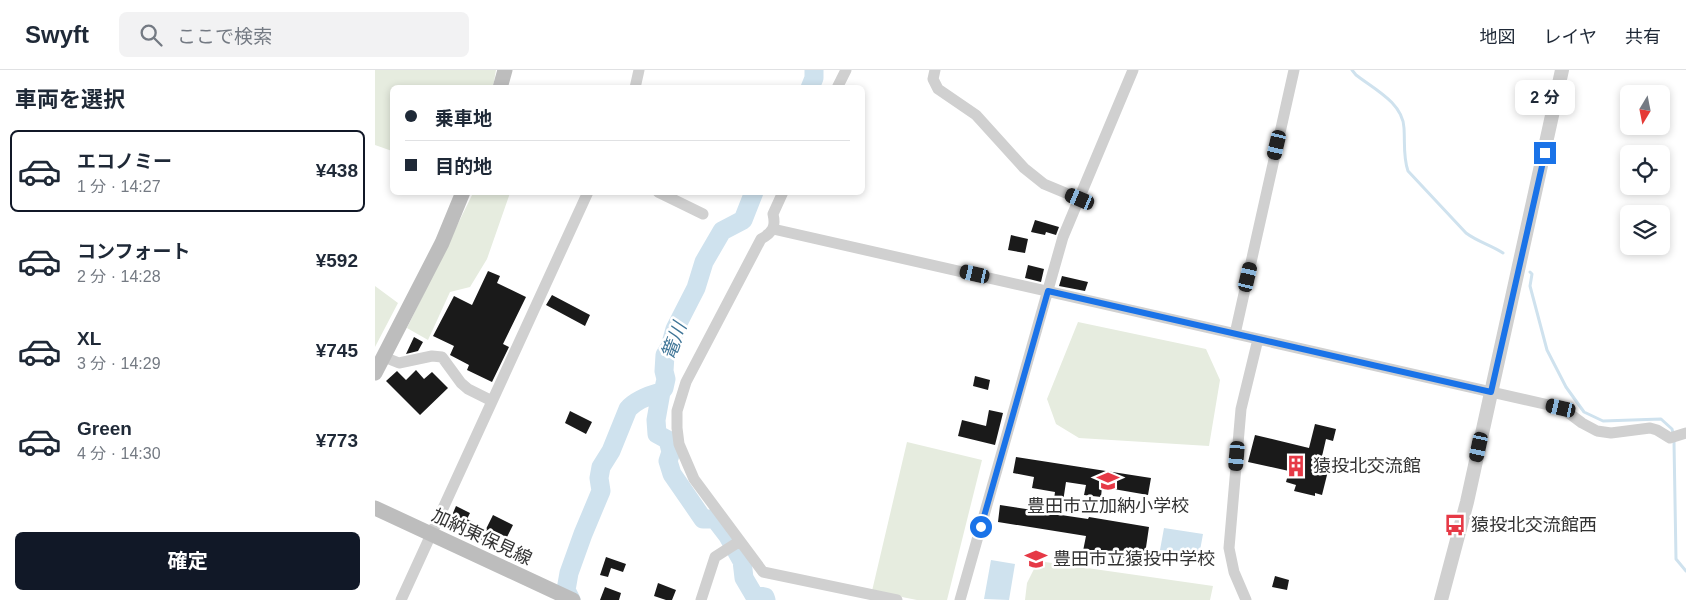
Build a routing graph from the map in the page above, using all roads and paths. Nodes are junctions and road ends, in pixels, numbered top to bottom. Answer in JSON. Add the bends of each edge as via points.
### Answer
{"nodes":[{"id":1,"x":505,"y":70,"type":"edge"},
{"id":2,"x":639,"y":70,"type":"edge"},
{"id":3,"x":846,"y":70,"type":"edge"},
{"id":4,"x":935,"y":70,"type":"edge"},
{"id":5,"x":1133,"y":70,"type":"edge"},
{"id":6,"x":1294,"y":70,"type":"edge"},
{"id":7,"x":1562,"y":70,"type":"edge"},
{"id":8,"x":501,"y":85,"type":"edge"},
{"id":9,"x":636,"y":85,"type":"edge"},
{"id":10,"x":838,"y":85,"type":"edge"},
{"id":11,"x":462,"y":195,"type":"edge"},
{"id":12,"x":587,"y":195,"type":"edge"},
{"id":13,"x":664,"y":195,"type":"edge"},
{"id":14,"x":782,"y":195,"type":"edge"},
{"id":15,"x":1080,"y":199,"type":"junction"},
{"id":16,"x":703,"y":214,"type":"dead end"},
{"id":17,"x":773,"y":229,"type":"junction"},
{"id":18,"x":1048,"y":291,"type":"junction"},
{"id":19,"x":1235,"y":334,"type":"junction"},
{"id":20,"x":1258,"y":339,"type":"junction"},
{"id":21,"x":383,"y":357,"type":"junction"},
{"id":22,"x":375,"y":374,"type":"edge"},
{"id":23,"x":1491,"y":392,"type":"junction"},
{"id":24,"x":492,"y":401,"type":"junction"},
{"id":25,"x":1686,"y":433,"type":"edge"},
{"id":26,"x":375,"y":508,"type":"edge"},
{"id":27,"x":431,"y":534,"type":"junction"},
{"id":28,"x":738,"y":542,"type":"junction"},
{"id":29,"x":401,"y":600,"type":"edge"},
{"id":30,"x":573,"y":600,"type":"edge"},
{"id":31,"x":701,"y":600,"type":"edge"},
{"id":32,"x":897,"y":600,"type":"edge"},
{"id":33,"x":960,"y":600,"type":"edge"},
{"id":34,"x":1246,"y":600,"type":"edge"},
{"id":35,"x":1441,"y":600,"type":"edge"}],
"edges":[{"from":1,"to":8,"type":"main road"},
{"from":2,"to":9,"type":"street"},
{"from":3,"to":10,"type":"street"},
{"from":4,"to":15,"type":"street","via":[[933,79],[939,89],[976,116],[1024,168],[1043,184]]},
{"from":5,"to":15,"type":"street"},
{"from":6,"to":19,"type":"street"},
{"from":7,"to":23,"type":"street"},
{"from":11,"to":21,"type":"main road","via":[[442,244]]},
{"from":12,"to":24,"type":"street"},
{"from":13,"to":16,"type":"street"},
{"from":14,"to":17,"type":"street","via":[[773,214]]},
{"from":15,"to":18,"type":"street","via":[[1063,237]]},
{"from":17,"to":18,"type":"street"},
{"from":17,"to":28,"type":"street","via":[[761,239],[686,382],[677,411],[679,444],[694,479]]},
{"from":18,"to":19,"type":"street"},
{"from":18,"to":33,"type":"street"},
{"from":19,"to":20,"type":"street"},
{"from":20,"to":23,"type":"street"},
{"from":20,"to":34,"type":"street","via":[[1241,409],[1229,548],[1234,572]]},
{"from":21,"to":22,"type":"main road"},
{"from":21,"to":24,"type":"street","via":[[399,363],[432,356],[442,358],[461,383]]},
{"from":23,"to":25,"type":"street","via":[[1561,408],[1582,424],[1611,433],[1650,428],[1670,438]]},
{"from":23,"to":35,"type":"street","via":[[1460,534]]},
{"from":24,"to":27,"type":"street"},
{"from":26,"to":27,"type":"main road","name":"加納東保見線"},
{"from":27,"to":29,"type":"street"},
{"from":27,"to":30,"type":"main road","name":"加納東保見線"},
{"from":28,"to":31,"type":"street","via":[[715,557]]},
{"from":28,"to":32,"type":"street","via":[[763,572]]}]}
